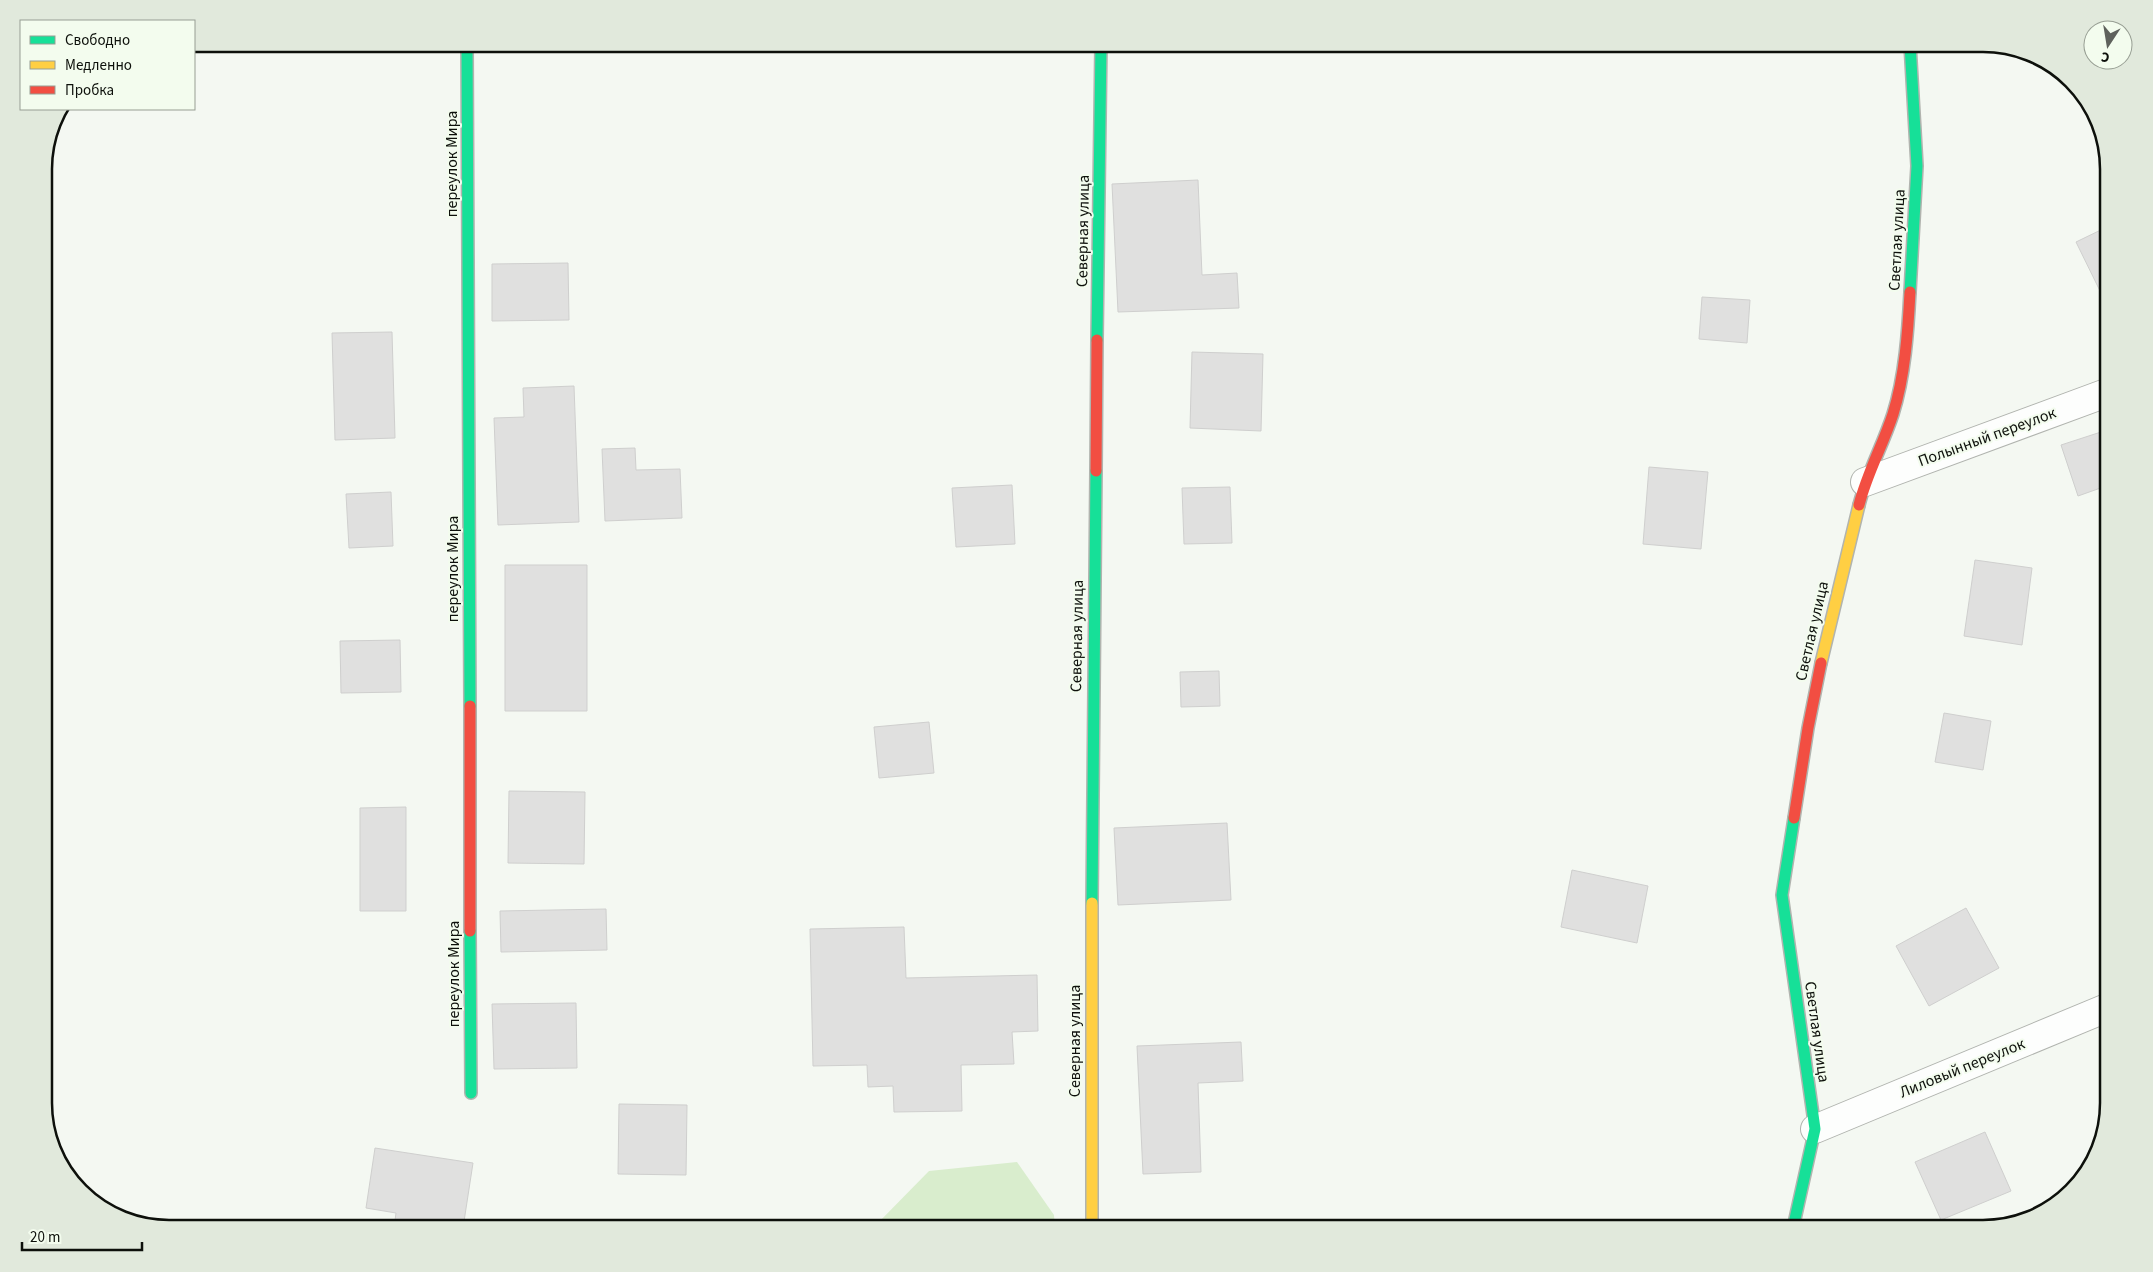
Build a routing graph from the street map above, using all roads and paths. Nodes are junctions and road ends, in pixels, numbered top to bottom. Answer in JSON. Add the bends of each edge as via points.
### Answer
{"nodes":[{"id":1,"x":468,"y":53,"type":"edge"},
{"id":2,"x":1101,"y":53,"type":"edge"},
{"id":3,"x":1911,"y":53,"type":"edge"},
{"id":4,"x":2100,"y":395,"type":"edge"},
{"id":5,"x":1865,"y":482,"type":"junction"},
{"id":6,"x":2100,"y":1011,"type":"edge"},
{"id":7,"x":471,"y":1094,"type":"dead end"},
{"id":8,"x":1815,"y":1129,"type":"junction"},
{"id":9,"x":1092,"y":1220,"type":"edge"},
{"id":10,"x":1794,"y":1220,"type":"edge"}],
"edges":[{"from":1,"to":7,"type":"street","name":"переулок Мира"},
{"from":2,"to":9,"type":"street","name":"Северная улица","via":[[1092,804]]},
{"from":3,"to":5,"type":"street","name":"Светлая улица","via":[[1917,166],[1908,339],[1893,413]]},
{"from":4,"to":5,"type":"street","name":"Полынный переулок"},
{"from":5,"to":8,"type":"street","name":"Светлая улица","via":[[1808,728],[1782,894]]},
{"from":6,"to":8,"type":"street","name":"Лиловый переулок"},
{"from":8,"to":10,"type":"street","name":"Светлая улица"}]}
